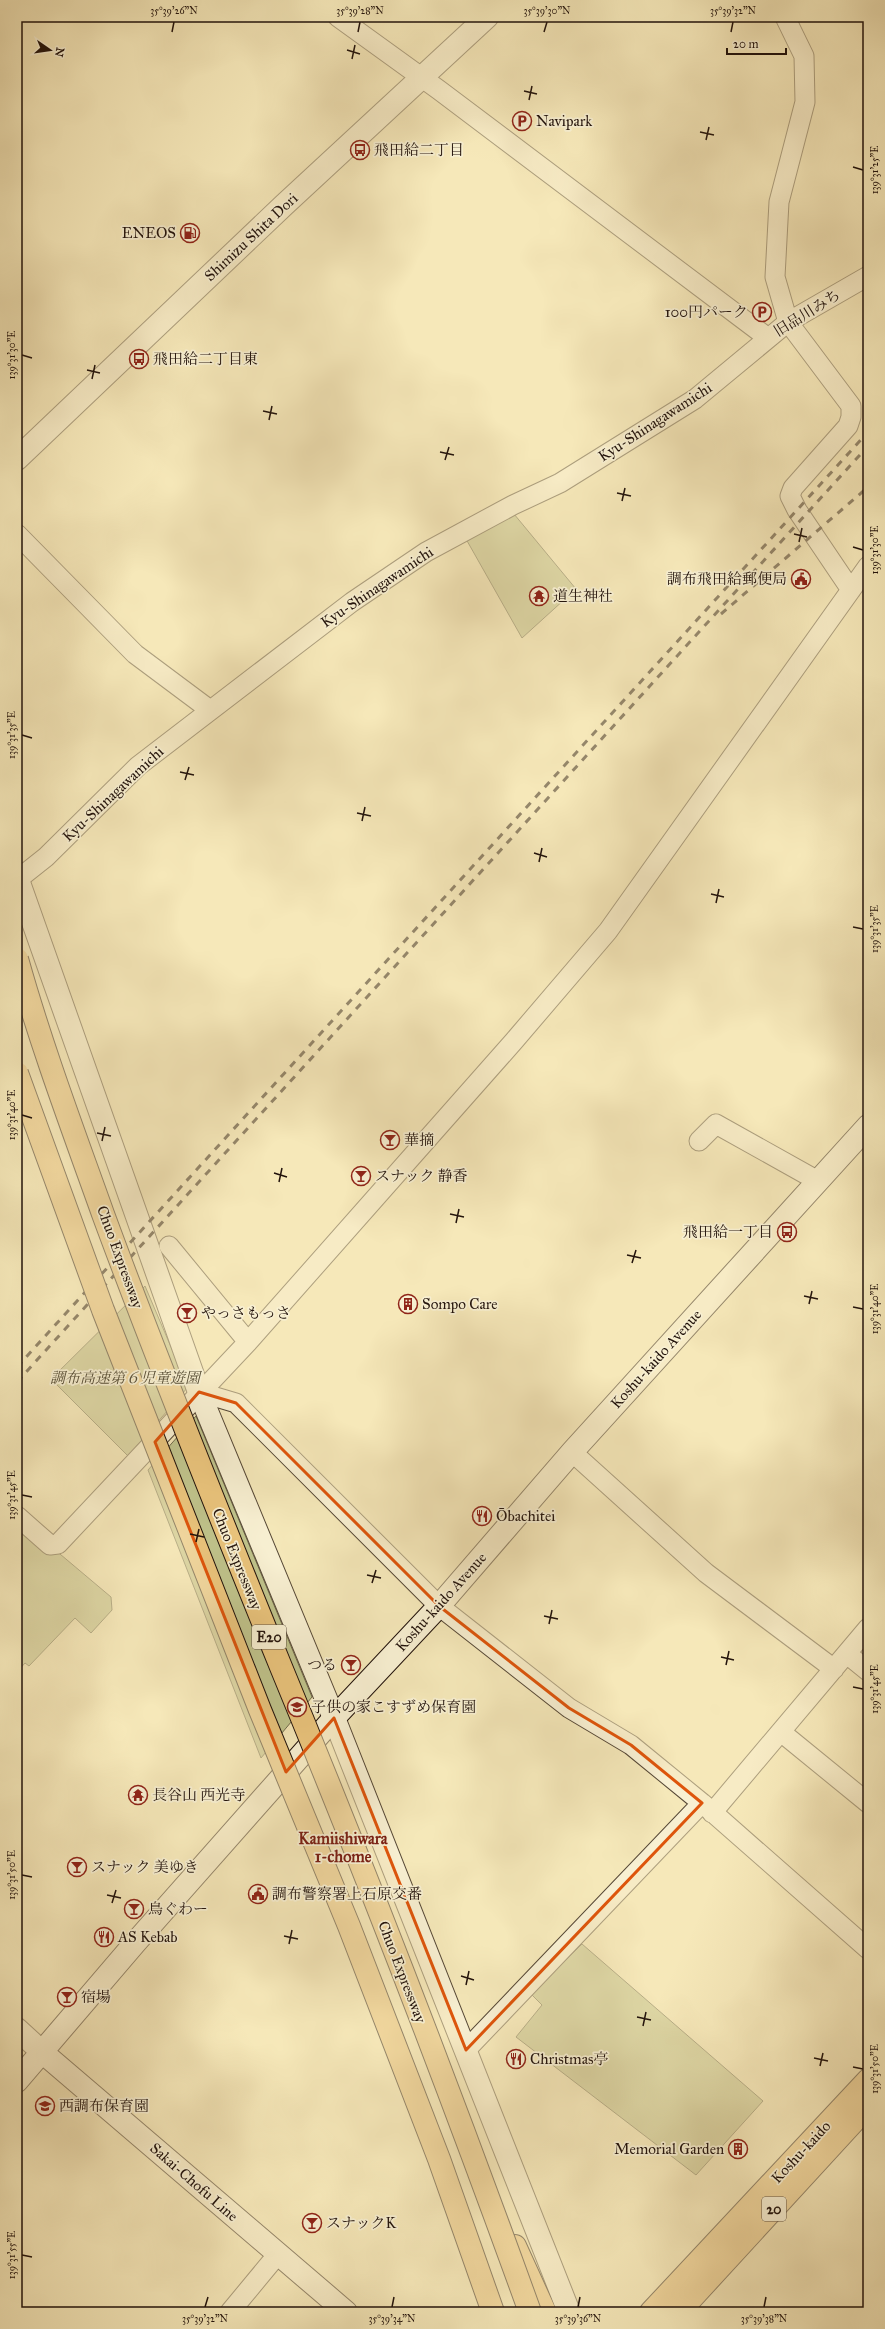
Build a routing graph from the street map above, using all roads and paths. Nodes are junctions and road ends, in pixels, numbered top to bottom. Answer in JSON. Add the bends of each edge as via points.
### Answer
{"nodes":[{"id":1,"x":338,"y":17,"type":"edge"},
{"id":2,"x":487,"y":17,"type":"edge"},
{"id":3,"x":785,"y":17,"type":"edge"},
{"id":4,"x":422,"y":77,"type":"junction"},
{"id":5,"x":868,"y":276,"type":"edge"},
{"id":6,"x":788,"y":322,"type":"junction"},
{"id":7,"x":768,"y":338,"type":"junction"},
{"id":8,"x":17,"y":459,"type":"edge"},
{"id":9,"x":17,"y":534,"type":"edge"},
{"id":10,"x":868,"y":566,"type":"edge"},
{"id":11,"x":851,"y":590,"type":"junction"},
{"id":12,"x":210,"y":710,"type":"junction"},
{"id":13,"x":17,"y":879,"type":"edge"},
{"id":14,"x":17,"y":959,"type":"edge"},
{"id":15,"x":17,"y":1073,"type":"edge"},
{"id":16,"x":868,"y":1127,"type":"edge"},
{"id":17,"x":699,"y":1141,"type":"dead end"},
{"id":18,"x":818,"y":1181,"type":"junction"},
{"id":19,"x":169,"y":1246,"type":"dead end"},
{"id":20,"x":248,"y":1342,"type":"junction"},
{"id":21,"x":200,"y":1392,"type":"junction"},
{"id":22,"x":572,"y":1452,"type":"junction"},
{"id":23,"x":17,"y":1516,"type":"edge"},
{"id":24,"x":439,"y":1606,"type":"junction"},
{"id":25,"x":868,"y":1628,"type":"edge"},
{"id":26,"x":847,"y":1654,"type":"junction"},
{"id":27,"x":834,"y":1669,"type":"junction"},
{"id":28,"x":868,"y":1671,"type":"edge"},
{"id":29,"x":334,"y":1718,"type":"junction"},
{"id":30,"x":781,"y":1732,"type":"junction"},
{"id":31,"x":868,"y":1803,"type":"edge"},
{"id":32,"x":707,"y":1808,"type":"junction"},
{"id":33,"x":868,"y":1949,"type":"edge"},
{"id":34,"x":17,"y":2029,"type":"edge"},
{"id":35,"x":466,"y":2050,"type":"junction"},
{"id":36,"x":42,"y":2052,"type":"junction"},
{"id":37,"x":868,"y":2080,"type":"edge"},
{"id":38,"x":17,"y":2081,"type":"edge"},
{"id":39,"x":868,"y":2106,"type":"edge"},
{"id":40,"x":471,"y":2148,"type":"junction"},
{"id":41,"x":278,"y":2254,"type":"junction"},
{"id":42,"x":230,"y":2312,"type":"edge"},
{"id":43,"x":346,"y":2312,"type":"edge"},
{"id":44,"x":493,"y":2312,"type":"edge"},
{"id":45,"x":530,"y":2312,"type":"edge"},
{"id":46,"x":545,"y":2312,"type":"edge"},
{"id":47,"x":569,"y":2312,"type":"edge"},
{"id":48,"x":651,"y":2312,"type":"edge"},
{"id":49,"x":679,"y":2312,"type":"edge"}],
"edges":[{"from":1,"to":4,"type":"street"},
{"from":2,"to":4,"type":"street","name":"Shimizu Shita Dori"},
{"from":3,"to":6,"type":"street","via":[[804,56],[805,102],[779,202],[775,277]]},
{"from":4,"to":7,"type":"street"},
{"from":4,"to":8,"type":"street","name":"Shimizu Shita Dori"},
{"from":5,"to":6,"type":"street","name":"旧品川みち"},
{"from":6,"to":7,"type":"street","name":"旧品川みち"},
{"from":6,"to":11,"type":"street","via":[[850,406],[851,417],[848,426],[793,488],[790,496]]},
{"from":7,"to":12,"type":"street","name":"Kyu-Shinagawamichi","via":[[695,399],[560,483],[472,527],[401,569],[352,602]]},
{"from":9,"to":12,"type":"street","via":[[135,654]]},
{"from":10,"to":11,"type":"street"},
{"from":11,"to":20,"type":"street","via":[[608,931],[514,1042]]},
{"from":12,"to":13,"type":"street","name":"Kyu-Shinagawamichi","via":[[138,766],[46,857]]},
{"from":13,"to":21,"type":"street"},
{"from":14,"to":40,"type":"highway","name":"Chuo Expressway","number":"E20","bridge":true,"via":[[81,1152],[198,1465],[294,1699]]},
{"from":15,"to":44,"type":"highway","number":"E20","bridge":true,"via":[[103,1310],[349,1926],[436,2152]]},
{"from":16,"to":18,"type":"street","name":"Koshu-kaido Avenue"},
{"from":17,"to":18,"type":"street","via":[[716,1124]]},
{"from":18,"to":22,"type":"street","name":"Koshu-kaido Avenue"},
{"from":19,"to":20,"type":"street"},
{"from":20,"to":21,"type":"street"},
{"from":21,"to":23,"type":"street","via":[[58,1544],[50,1545]]},
{"from":21,"to":24,"type":"street","via":[[236,1402]]},
{"from":21,"to":29,"type":"street"},
{"from":22,"to":24,"type":"street","name":"Koshu-kaido Avenue"},
{"from":22,"to":27,"type":"street","via":[[706,1573]]},
{"from":24,"to":29,"type":"street","name":"Koshu-kaido Avenue"},
{"from":24,"to":32,"type":"street","via":[[569,1708],[631,1745]]},
{"from":25,"to":26,"type":"street"},
{"from":26,"to":27,"type":"street"},
{"from":26,"to":28,"type":"street"},
{"from":27,"to":30,"type":"street"},
{"from":29,"to":35,"type":"street"},
{"from":29,"to":36,"type":"street","name":"Koshu-kaido Avenue"},
{"from":30,"to":31,"type":"street"},
{"from":30,"to":32,"type":"street"},
{"from":32,"to":33,"type":"street"},
{"from":32,"to":35,"type":"street"},
{"from":34,"to":36,"type":"street","name":"Sakai-Chofu Line"},
{"from":35,"to":47,"type":"street"},
{"from":36,"to":38,"type":"street","name":"Koshu-kaido Avenue"},
{"from":36,"to":41,"type":"street","name":"Sakai-Chofu Line"},
{"from":37,"to":48,"type":"highway","name":"Koshu-kaido","number":"20"},
{"from":39,"to":49,"type":"highway","name":"Koshu-kaido","number":"20"},
{"from":40,"to":45,"type":"highway","name":"Chuo Expressway","number":"E20","bridge":true},
{"from":40,"to":46,"type":"highway","bridge":true},
{"from":41,"to":42,"type":"street"},
{"from":41,"to":43,"type":"street","name":"Sakai-Chofu Line"}]}
